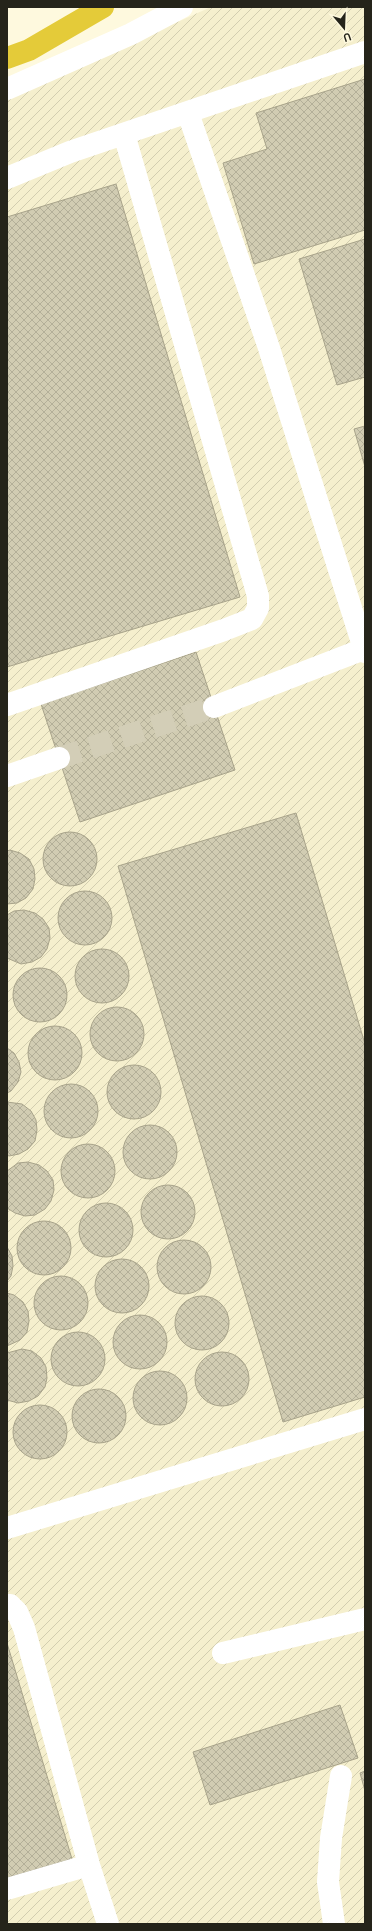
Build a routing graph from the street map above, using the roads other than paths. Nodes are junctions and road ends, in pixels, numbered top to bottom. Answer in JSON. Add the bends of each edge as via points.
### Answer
{"nodes":[{"id":1,"x":103,"y":7,"type":"edge"},
{"id":2,"x":182,"y":7,"type":"edge"},
{"id":3,"x":365,"y":52,"type":"edge"},
{"id":4,"x":7,"y":58,"type":"edge"},
{"id":5,"x":7,"y":89,"type":"edge"},
{"id":6,"x":188,"y":113,"type":"junction"},
{"id":7,"x":124,"y":134,"type":"junction"},
{"id":8,"x":7,"y":178,"type":"edge"},
{"id":9,"x":365,"y":651,"type":"edge"},
{"id":10,"x":7,"y":705,"type":"edge"},
{"id":11,"x":214,"y":707,"type":"tunnel mouth"},
{"id":12,"x":59,"y":758,"type":"tunnel mouth"},
{"id":13,"x":7,"y":776,"type":"edge"},
{"id":14,"x":365,"y":1419,"type":"edge"},
{"id":15,"x":7,"y":1528,"type":"edge"},
{"id":16,"x":7,"y":1605,"type":"edge"},
{"id":17,"x":365,"y":1619,"type":"edge"},
{"id":18,"x":223,"y":1653,"type":"dead end"},
{"id":19,"x":341,"y":1776,"type":"dead end"},
{"id":20,"x":89,"y":1864,"type":"junction"},
{"id":21,"x":7,"y":1889,"type":"edge"},
{"id":22,"x":108,"y":1924,"type":"edge"},
{"id":23,"x":334,"y":1924,"type":"edge"}],
"edges":[{"from":1,"to":4,"type":"highway","via":[[29,50]]},
{"from":2,"to":5,"type":"lane","via":[[131,34]]},
{"from":3,"to":6,"type":"lane"},
{"from":6,"to":7,"type":"lane"},
{"from":6,"to":9,"type":"lane","via":[[270,353]]},
{"from":7,"to":8,"type":"lane","via":[[70,152]]},
{"from":7,"to":10,"type":"lane","via":[[256,589],[258,608],[252,618],[224,630]]},
{"from":9,"to":11,"type":"lane"},
{"from":12,"to":13,"type":"lane"},
{"from":14,"to":15,"type":"lane"},
{"from":16,"to":20,"type":"lane","via":[[17,1612],[24,1628]]},
{"from":17,"to":18,"type":"lane"},
{"from":19,"to":23,"type":"lane","via":[[331,1838],[328,1882]]},
{"from":20,"to":21,"type":"lane"},
{"from":20,"to":22,"type":"lane"}]}
